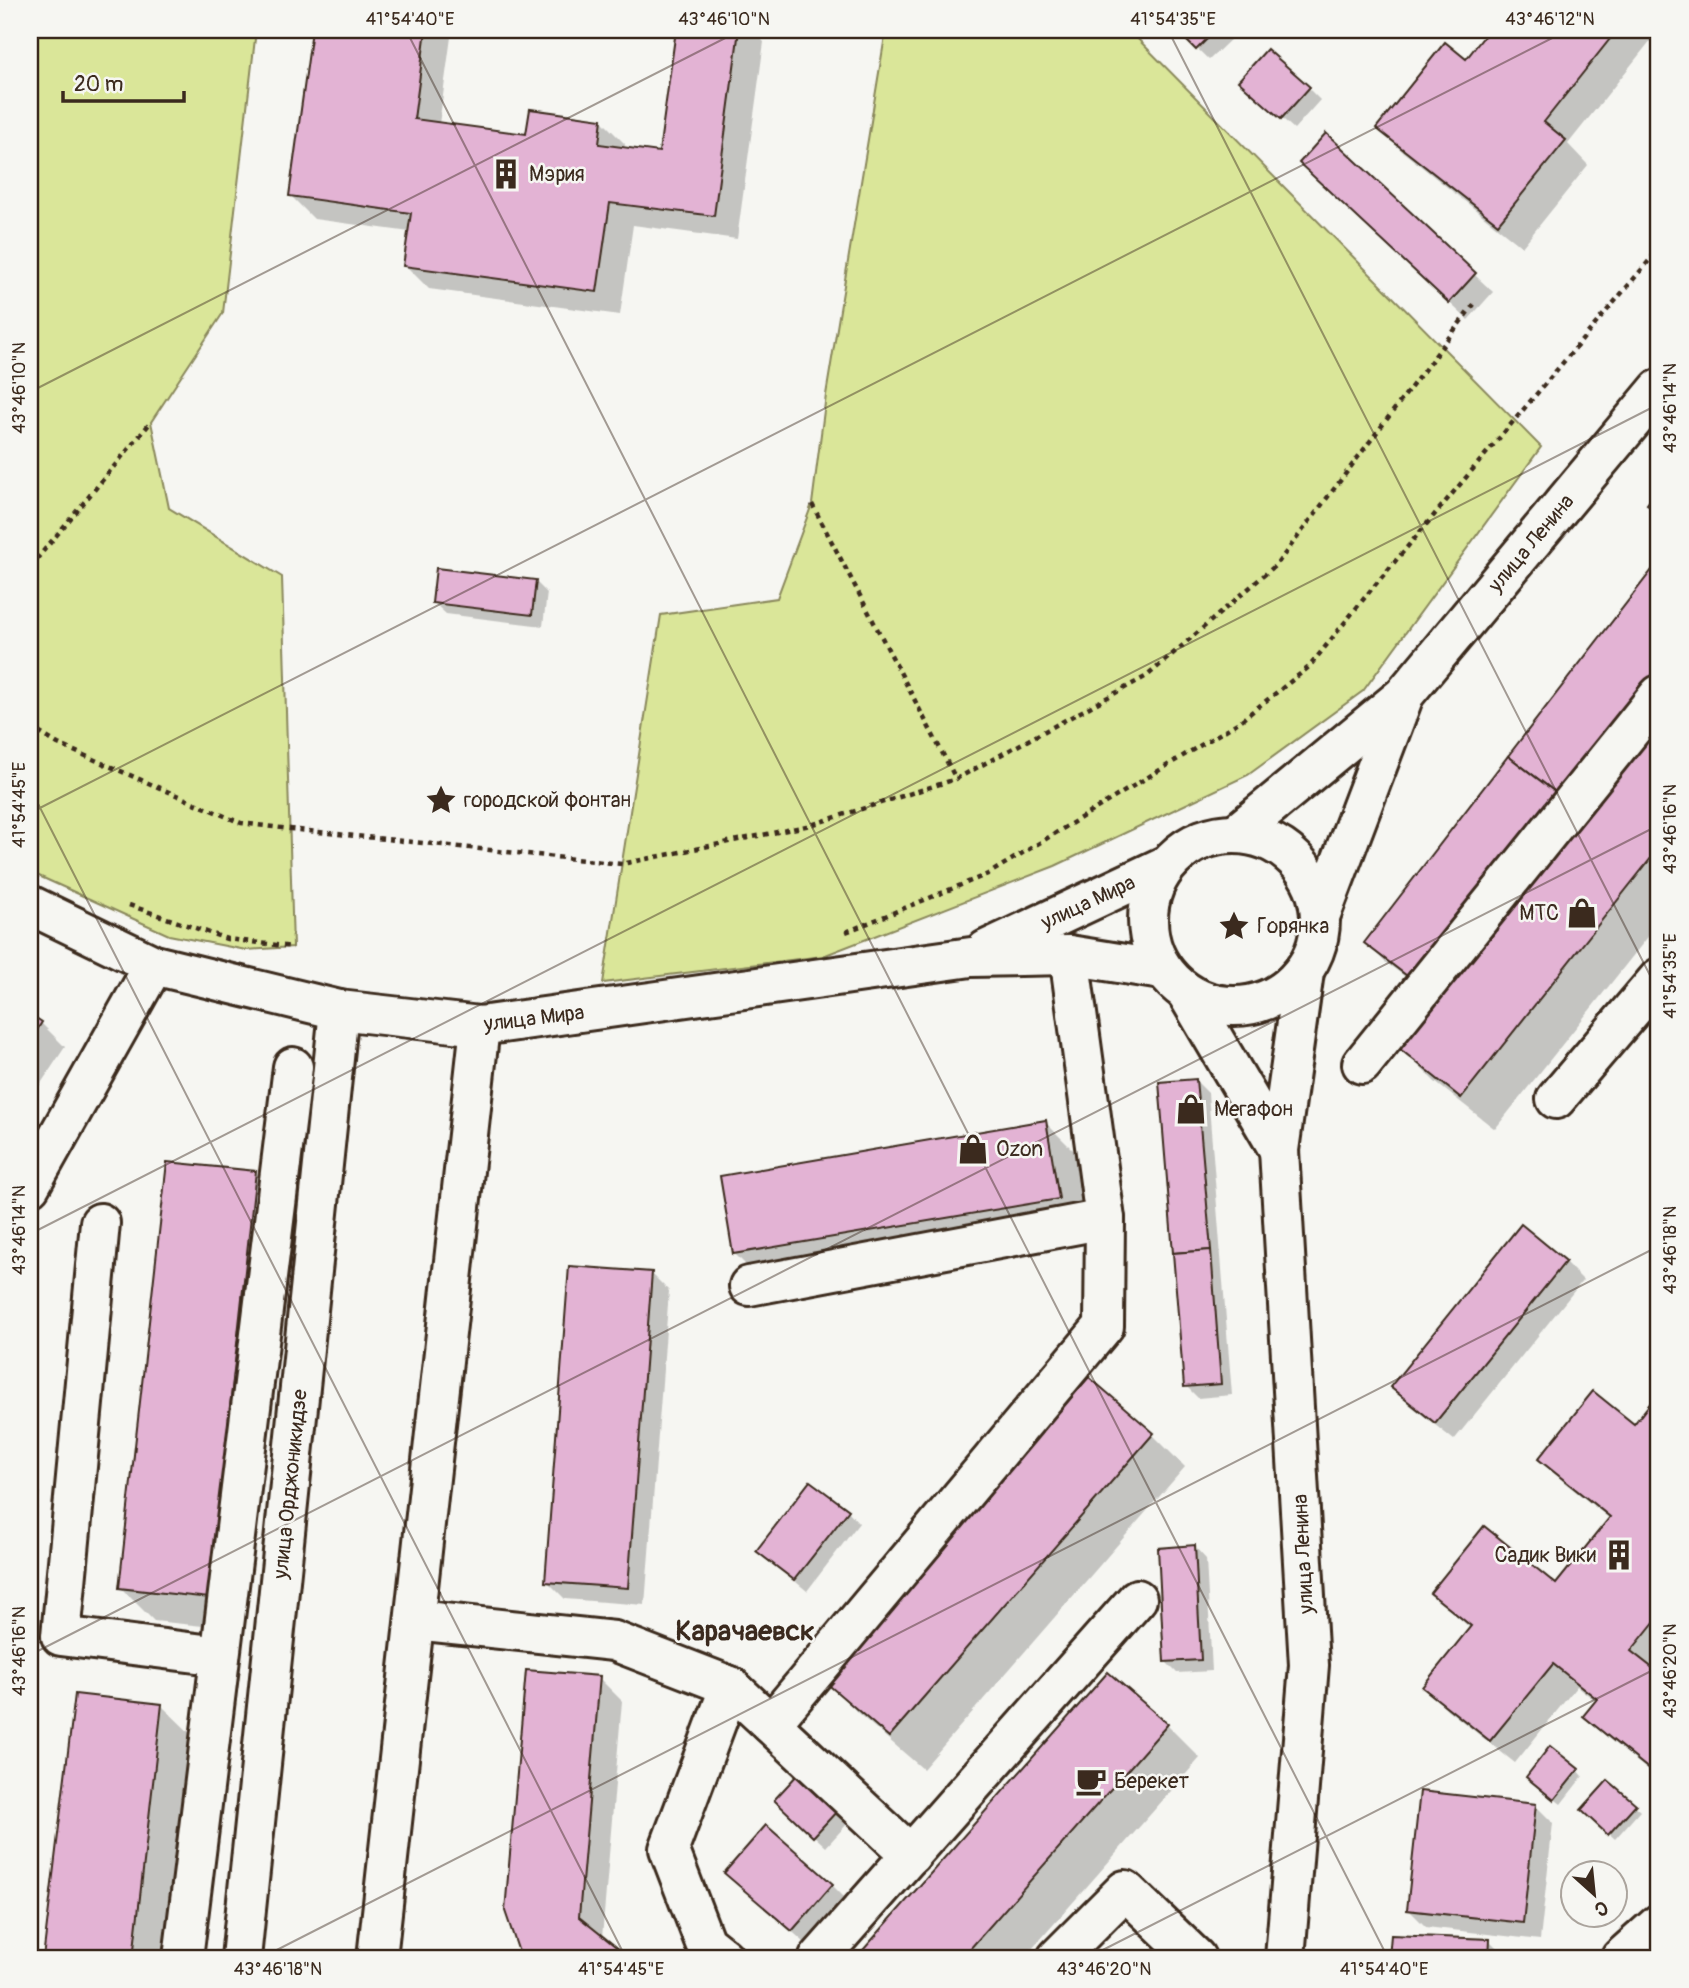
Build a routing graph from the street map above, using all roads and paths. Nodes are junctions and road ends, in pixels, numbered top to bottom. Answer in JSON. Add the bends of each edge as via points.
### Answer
{"nodes":[{"id":1,"x":1659,"y":249,"type":"edge"},
{"id":2,"x":1475,"y":303,"type":"dead end"},
{"id":3,"x":1659,"y":389,"type":"edge"},
{"id":4,"x":151,"y":422,"type":"dead end"},
{"id":5,"x":812,"y":504,"type":"dead end"},
{"id":6,"x":30,"y":567,"type":"edge"},
{"id":7,"x":1659,"y":695,"type":"edge"},
{"id":8,"x":1403,"y":696,"type":"junction"},
{"id":9,"x":30,"y":727,"type":"edge"},
{"id":10,"x":956,"y":779,"type":"junction"},
{"id":11,"x":1237,"y":833,"type":"junction"},
{"id":12,"x":1167,"y":865,"type":"junction"},
{"id":13,"x":30,"y":905,"type":"edge"},
{"id":14,"x":128,"y":905,"type":"dead end"},
{"id":15,"x":1321,"y":914,"type":"junction"},
{"id":16,"x":837,"y":935,"type":"dead end"},
{"id":17,"x":293,"y":947,"type":"dead end"},
{"id":18,"x":1069,"y":955,"type":"junction"},
{"id":19,"x":971,"y":957,"type":"junction"},
{"id":20,"x":154,"y":965,"type":"junction"},
{"id":21,"x":1304,"y":972,"type":"junction"},
{"id":22,"x":1659,"y":978,"type":"edge"},
{"id":23,"x":1175,"y":983,"type":"junction"},
{"id":24,"x":339,"y":1010,"type":"junction"},
{"id":25,"x":480,"y":1026,"type":"junction"},
{"id":26,"x":1362,"y":1064,"type":"dead end"},
{"id":27,"x":293,"y":1067,"type":"dead end"},
{"id":28,"x":1556,"y":1099,"type":"dead end"},
{"id":29,"x":1279,"y":1150,"type":"junction"},
{"id":30,"x":30,"y":1186,"type":"edge"},
{"id":31,"x":1105,"y":1219,"type":"junction"},
{"id":32,"x":100,"y":1223,"type":"dead end"},
{"id":33,"x":749,"y":1286,"type":"dead end"},
{"id":34,"x":1138,"y":1599,"type":"dead end"},
{"id":35,"x":415,"y":1619,"type":"junction"},
{"id":36,"x":220,"y":1656,"type":"junction"},
{"id":37,"x":730,"y":1686,"type":"junction"},
{"id":38,"x":771,"y":1724,"type":"junction"},
{"id":39,"x":911,"y":1855,"type":"junction"},
{"id":40,"x":1659,"y":1923,"type":"edge"},
{"id":41,"x":183,"y":1958,"type":"edge"},
{"id":42,"x":241,"y":1958,"type":"edge"},
{"id":43,"x":377,"y":1958,"type":"edge"},
{"id":44,"x":724,"y":1958,"type":"edge"},
{"id":45,"x":820,"y":1958,"type":"edge"},
{"id":46,"x":1057,"y":1958,"type":"edge"},
{"id":47,"x":1196,"y":1958,"type":"edge"},
{"id":48,"x":1285,"y":1958,"type":"edge"},
{"id":49,"x":1621,"y":1958,"type":"edge"}],
"edges":[{"from":1,"to":16,"type":"path","via":[[1309,667],[1239,722],[988,874]]},
{"from":2,"to":10,"type":"path","via":[[1277,564],[1147,676]]},
{"from":3,"to":8,"type":"street","name":"улица Ленина"},
{"from":4,"to":6,"type":"path"},
{"from":5,"to":10,"type":"path"},
{"from":7,"to":26,"type":"street"},
{"from":8,"to":11,"type":"street","name":"улица Ленина"},
{"from":8,"to":15,"type":"street","name":"улица Ленина"},
{"from":9,"to":10,"type":"path","via":[[58,744],[241,823],[622,864],[811,825]]},
{"from":11,"to":12,"type":"street","via":[[1208,837]]},
{"from":11,"to":15,"type":"street","via":[[1266,839],[1293,855],[1312,880]]},
{"from":12,"to":19,"type":"street","name":"улица Мира"},
{"from":12,"to":23,"type":"street","via":[[1152,891],[1147,913],[1149,942]]},
{"from":13,"to":20,"type":"street","name":"улица Мира"},
{"from":14,"to":17,"type":"path","via":[[227,939]]},
{"from":15,"to":21,"type":"street","via":[[1318,944]]},
{"from":18,"to":19,"type":"street","name":"улица Мира"},
{"from":18,"to":23,"type":"street","name":"улица Мира"},
{"from":18,"to":31,"type":"street"},
{"from":19,"to":25,"type":"street","name":"улица Мира"},
{"from":20,"to":24,"type":"street","name":"улица Мира"},
{"from":20,"to":30,"type":"street"},
{"from":21,"to":23,"type":"street","via":[[1282,993],[1248,1006],[1217,1006]]},
{"from":21,"to":29,"type":"street","name":"улица Ленина"},
{"from":22,"to":28,"type":"street"},
{"from":23,"to":29,"type":"street","name":"улица Ленина"},
{"from":24,"to":25,"type":"street","name":"улица Мира"},
{"from":24,"to":42,"type":"street","name":"улица Орджоникидзе"},
{"from":25,"to":35,"type":"street"},
{"from":27,"to":36,"type":"street"},
{"from":29,"to":48,"type":"street","name":"улица Ленина","via":[[1309,1665]]},
{"from":31,"to":33,"type":"street"},
{"from":31,"to":38,"type":"street","via":[[1104,1326]]},
{"from":32,"to":36,"type":"street","via":[[61,1636]]},
{"from":34,"to":39,"type":"street"},
{"from":35,"to":37,"type":"street","via":[[614,1641]]},
{"from":35,"to":43,"type":"street"},
{"from":36,"to":41,"type":"street"},
{"from":37,"to":38,"type":"street"},
{"from":37,"to":44,"type":"street","via":[[669,1849],[705,1943]]},
{"from":38,"to":39,"type":"street"},
{"from":39,"to":45,"type":"street"},
{"from":40,"to":49,"type":"street"},
{"from":46,"to":47,"type":"street","via":[[1125,1890]]}]}
